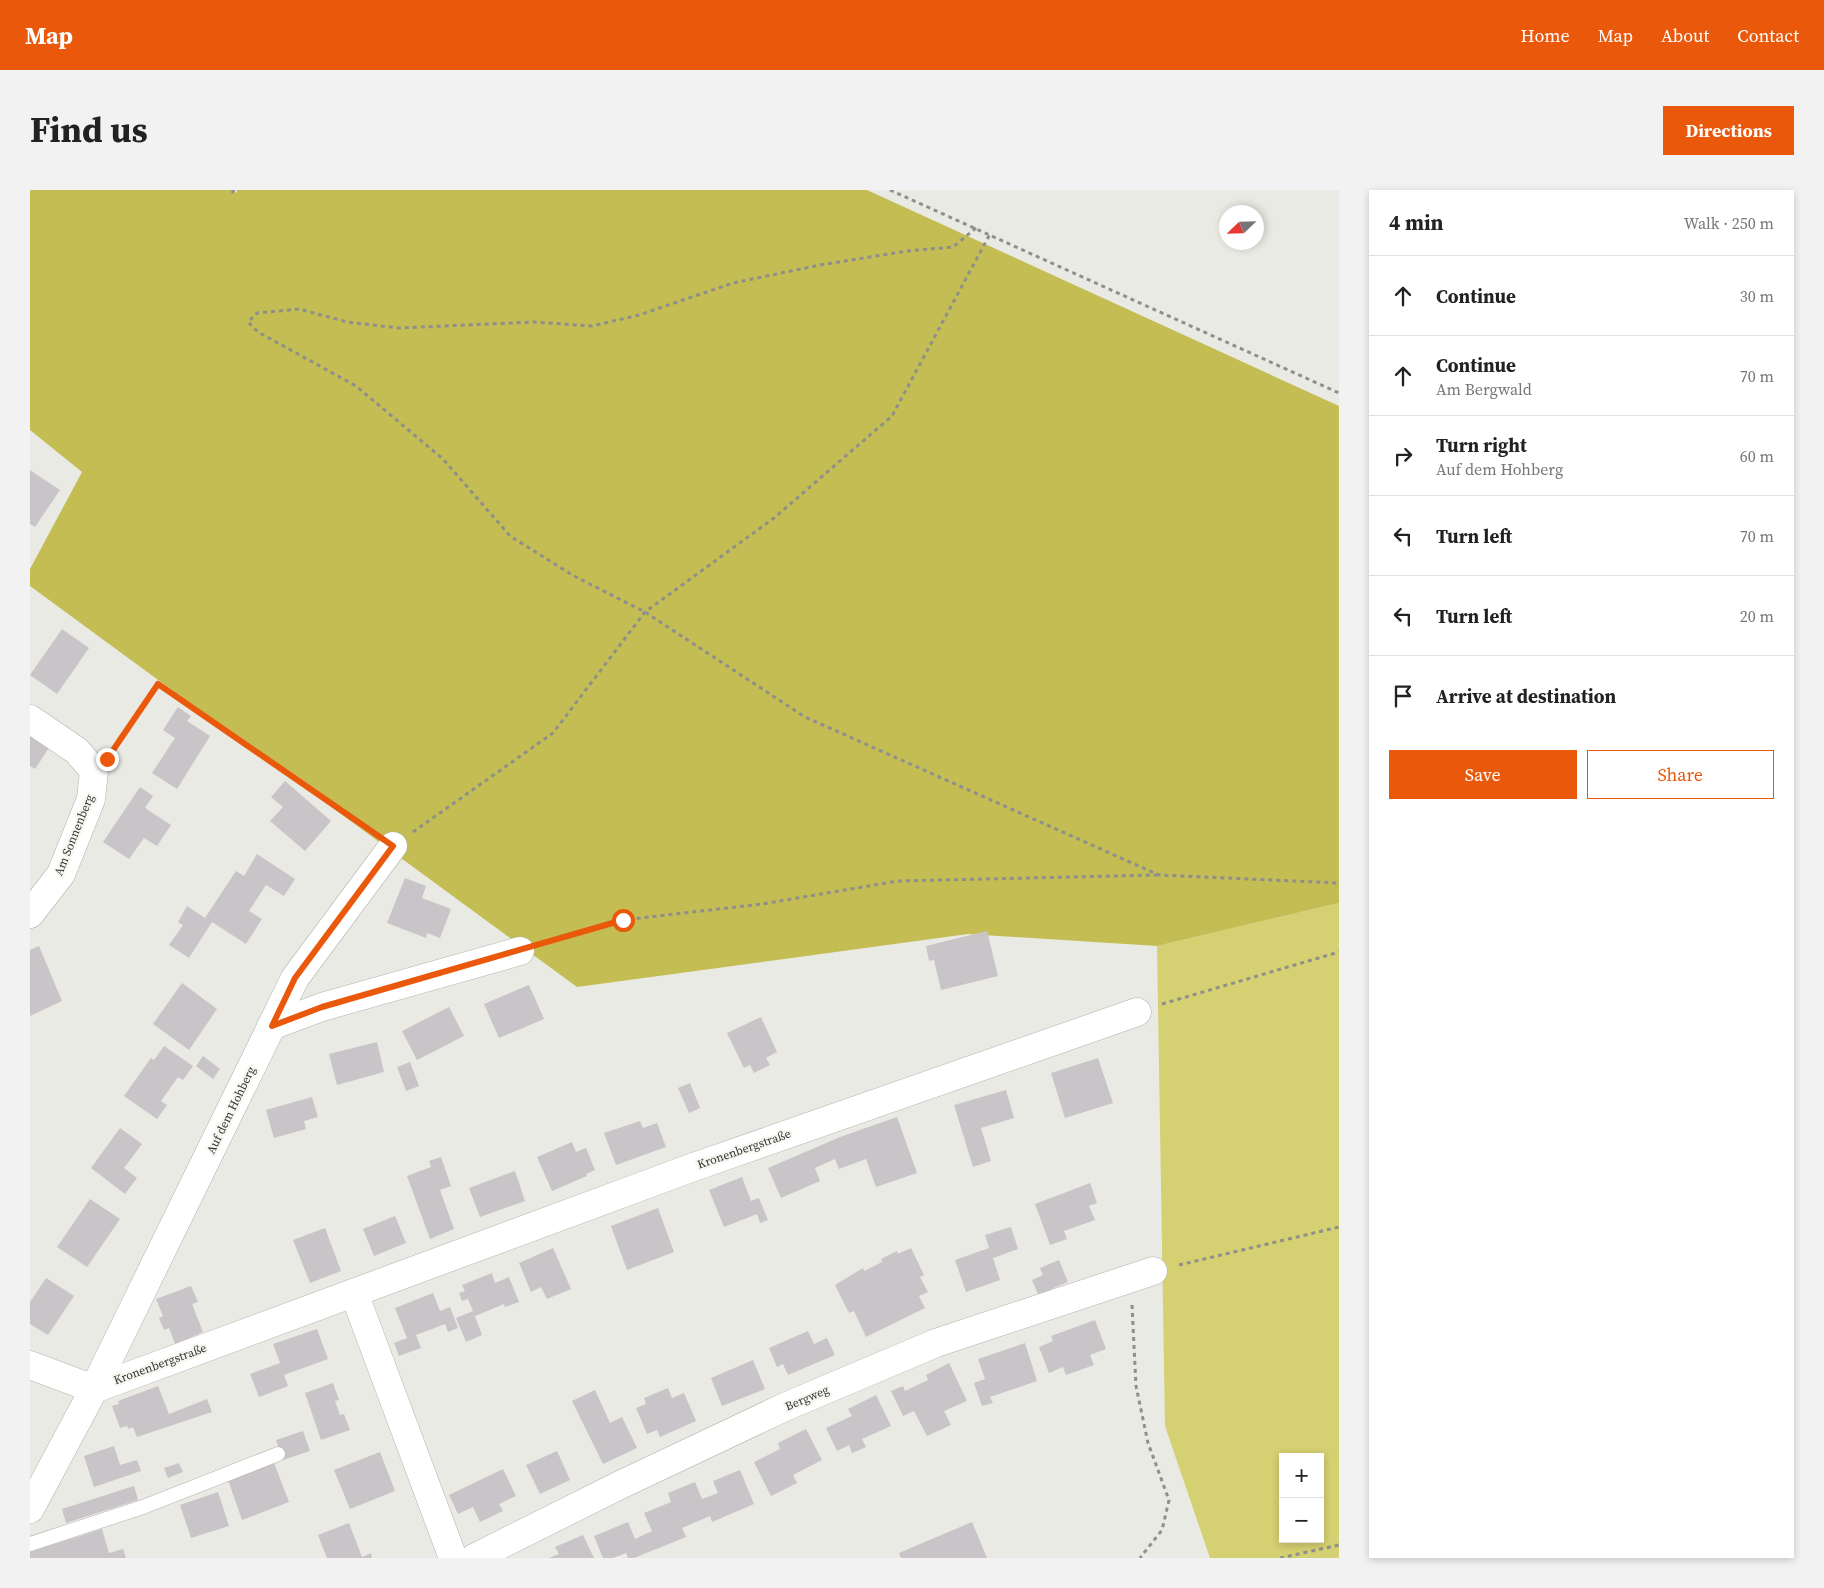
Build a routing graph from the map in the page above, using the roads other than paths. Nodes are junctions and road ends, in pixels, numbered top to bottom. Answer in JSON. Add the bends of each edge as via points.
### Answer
{"nodes":[{"id":1,"x":30,"y":719,"type":"edge"},
{"id":2,"x":393,"y":846,"type":"road end"},
{"id":3,"x":30,"y":914,"type":"edge"},
{"id":4,"x":520,"y":951,"type":"road end"},
{"id":5,"x":1137,"y":1012,"type":"road end"},
{"id":6,"x":272,"y":1026,"type":"junction"},
{"id":7,"x":1142,"y":1274,"type":"road end"},
{"id":8,"x":354,"y":1293,"type":"junction"},
{"id":9,"x":30,"y":1365,"type":"edge"},
{"id":10,"x":94,"y":1389,"type":"junction"},
{"id":11,"x":278,"y":1454,"type":"dead end"},
{"id":12,"x":30,"y":1508,"type":"edge"},
{"id":13,"x":30,"y":1544,"type":"edge"},
{"id":14,"x":453,"y":1558,"type":"edge"},
{"id":15,"x":474,"y":1558,"type":"edge"}],
"edges":[{"from":1,"to":3,"type":"street","name":"Am Sonnenberg","via":[[77,751],[94,771],[91,799],[61,874]]},
{"from":2,"to":6,"type":"street","name":"Auf dem Hohberg","via":[[295,978]]},
{"from":4,"to":6,"type":"street","via":[[322,1007]]},
{"from":5,"to":8,"type":"street","name":"Kronenbergstraße","via":[[691,1168]]},
{"from":6,"to":10,"type":"street","name":"Auf dem Hohberg"},
{"from":7,"to":15,"type":"street","name":"Bergweg","via":[[936,1343],[813,1395],[620,1485]]},
{"from":8,"to":10,"type":"street","name":"Kronenbergstraße"},
{"from":8,"to":14,"type":"street"},
{"from":9,"to":10,"type":"street"},
{"from":10,"to":12,"type":"street"},
{"from":11,"to":13,"type":"lane","via":[[143,1507]]}]}
